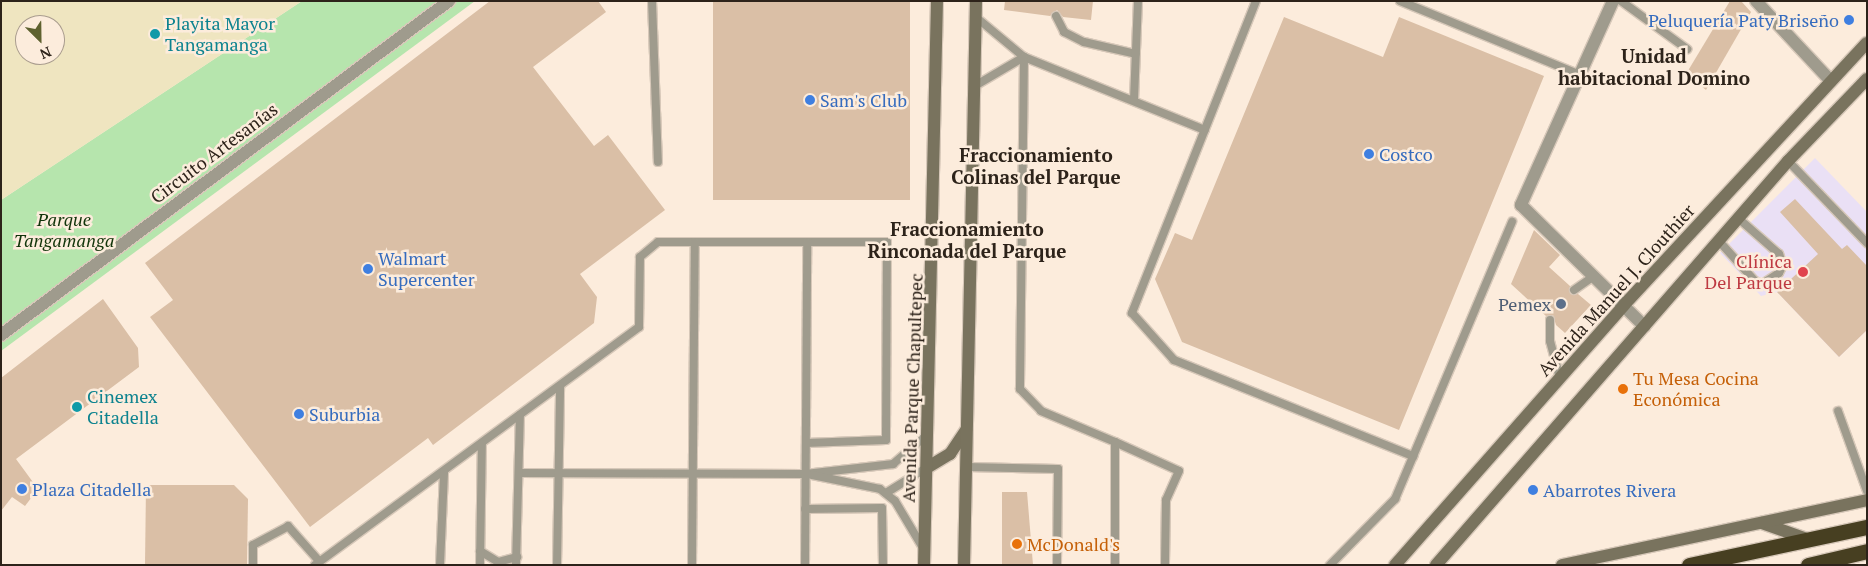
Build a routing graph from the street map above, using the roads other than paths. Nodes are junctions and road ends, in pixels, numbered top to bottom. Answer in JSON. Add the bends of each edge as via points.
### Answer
{"nodes":[{"id":1,"x":449,"y":1,"type":"edge"},
{"id":2,"x":652,"y":1,"type":"edge"},
{"id":3,"x":938,"y":1,"type":"edge"},
{"id":4,"x":976,"y":1,"type":"edge"},
{"id":5,"x":1138,"y":1,"type":"edge"},
{"id":6,"x":1256,"y":1,"type":"edge"},
{"id":7,"x":1400,"y":1,"type":"edge"},
{"id":8,"x":1613,"y":1,"type":"edge"},
{"id":9,"x":1620,"y":1,"type":"edge"},
{"id":10,"x":1756,"y":1,"type":"edge"},
{"id":11,"x":1056,"y":16,"type":"dead end"},
{"id":12,"x":977,"y":18,"type":"junction"},
{"id":13,"x":1867,"y":43,"type":"edge"},
{"id":14,"x":1687,"y":49,"type":"dead end"},
{"id":15,"x":1136,"y":54,"type":"junction"},
{"id":16,"x":1024,"y":57,"type":"junction"},
{"id":17,"x":1580,"y":75,"type":"junction"},
{"id":18,"x":1867,"y":79,"type":"edge"},
{"id":19,"x":1830,"y":80,"type":"junction"},
{"id":20,"x":973,"y":87,"type":"junction"},
{"id":21,"x":1134,"y":100,"type":"junction"},
{"id":22,"x":1205,"y":130,"type":"junction"},
{"id":23,"x":1788,"y":160,"type":"junction"},
{"id":24,"x":658,"y":162,"type":"dead end"},
{"id":25,"x":1738,"y":218,"type":"junction"},
{"id":26,"x":1512,"y":222,"type":"dead end"},
{"id":27,"x":1718,"y":240,"type":"junction"},
{"id":28,"x":695,"y":242,"type":"junction"},
{"id":29,"x":807,"y":242,"type":"junction"},
{"id":30,"x":1867,"y":244,"type":"edge"},
{"id":31,"x":1594,"y":276,"type":"junction"},
{"id":32,"x":1574,"y":290,"type":"dead end"},
{"id":33,"x":1624,"y":305,"type":"junction"},
{"id":34,"x":1550,"y":320,"type":"dead end"},
{"id":35,"x":1644,"y":326,"type":"junction"},
{"id":36,"x":1,"y":335,"type":"edge"},
{"id":37,"x":1560,"y":378,"type":"junction"},
{"id":38,"x":560,"y":386,"type":"junction"},
{"id":39,"x":1838,"y":411,"type":"dead end"},
{"id":40,"x":520,"y":415,"type":"junction"},
{"id":41,"x":968,"y":428,"type":"junction"},
{"id":42,"x":929,"y":433,"type":"junction"},
{"id":43,"x":806,"y":442,"type":"junction"},
{"id":44,"x":1115,"y":442,"type":"junction"},
{"id":45,"x":482,"y":444,"type":"junction"},
{"id":46,"x":1413,"y":456,"type":"junction"},
{"id":47,"x":967,"y":466,"type":"junction"},
{"id":48,"x":928,"y":467,"type":"junction"},
{"id":49,"x":444,"y":472,"type":"junction"},
{"id":50,"x":519,"y":473,"type":"junction"},
{"id":51,"x":558,"y":473,"type":"junction"},
{"id":52,"x":693,"y":474,"type":"junction"},
{"id":53,"x":805,"y":474,"type":"junction"},
{"id":54,"x":1867,"y":491,"type":"edge"},
{"id":55,"x":886,"y":493,"type":"junction"},
{"id":56,"x":1867,"y":500,"type":"edge"},
{"id":57,"x":805,"y":509,"type":"junction"},
{"id":58,"x":1762,"y":523,"type":"junction"},
{"id":59,"x":1867,"y":527,"type":"edge"},
{"id":60,"x":1807,"y":539,"type":"junction"},
{"id":61,"x":480,"y":551,"type":"junction"},
{"id":62,"x":1867,"y":551,"type":"edge"},
{"id":63,"x":925,"y":552,"type":"junction"},
{"id":64,"x":516,"y":561,"type":"edge"},
{"id":65,"x":317,"y":563,"type":"edge"},
{"id":66,"x":253,"y":565,"type":"edge"},
{"id":67,"x":440,"y":565,"type":"edge"},
{"id":68,"x":480,"y":565,"type":"edge"},
{"id":69,"x":557,"y":565,"type":"edge"},
{"id":70,"x":692,"y":565,"type":"edge"},
{"id":71,"x":805,"y":565,"type":"edge"},
{"id":72,"x":883,"y":565,"type":"edge"},
{"id":73,"x":924,"y":565,"type":"edge"},
{"id":74,"x":964,"y":565,"type":"edge"},
{"id":75,"x":1057,"y":565,"type":"edge"},
{"id":76,"x":1115,"y":565,"type":"edge"},
{"id":77,"x":1165,"y":565,"type":"edge"},
{"id":78,"x":1330,"y":565,"type":"edge"},
{"id":79,"x":1395,"y":565,"type":"edge"},
{"id":80,"x":1436,"y":565,"type":"edge"},
{"id":81,"x":1562,"y":565,"type":"edge"},
{"id":82,"x":1688,"y":565,"type":"edge"},
{"id":83,"x":1808,"y":565,"type":"edge"}],
"edges":[{"from":1,"to":36,"type":"street","name":"Circuito Artesanías"},
{"from":2,"to":24,"type":"lane"},
{"from":3,"to":42,"type":"main road","name":"Avenida Parque Chapultepec"},
{"from":4,"to":12,"type":"main road"},
{"from":5,"to":15,"type":"lane"},
{"from":6,"to":22,"type":"lane"},
{"from":7,"to":17,"type":"lane"},
{"from":8,"to":17,"type":"street"},
{"from":9,"to":14,"type":"lane"},
{"from":10,"to":19,"type":"street"},
{"from":11,"to":15,"type":"lane","via":[[1064,32],[1084,42]]},
{"from":12,"to":16,"type":"lane"},
{"from":12,"to":20,"type":"main road"},
{"from":13,"to":19,"type":"main road","name":"Avenida Manuel J. Clouthier"},
{"from":15,"to":21,"type":"lane"},
{"from":16,"to":20,"type":"lane"},
{"from":16,"to":21,"type":"lane"},
{"from":16,"to":44,"type":"lane","via":[[1020,389],[1041,411]]},
{"from":17,"to":31,"type":"street","via":[[1521,205]]},
{"from":18,"to":23,"type":"main road"},
{"from":19,"to":33,"type":"main road","name":"Avenida Manuel J. Clouthier"},
{"from":20,"to":41,"type":"main road"},
{"from":21,"to":22,"type":"lane"},
{"from":22,"to":46,"type":"lane","via":[[1132,313],[1174,360]]},
{"from":23,"to":25,"type":"main road"},
{"from":23,"to":30,"type":"lane"},
{"from":25,"to":27,"type":"main road"},
{"from":25,"to":27,"type":"lane","via":[[1779,254],[1783,265],[1780,273],[1762,284],[1755,281]]},
{"from":26,"to":46,"type":"lane"},
{"from":27,"to":35,"type":"main road"},
{"from":28,"to":29,"type":"lane"},
{"from":28,"to":38,"type":"lane","via":[[658,242],[640,257],[639,326]]},
{"from":28,"to":52,"type":"lane"},
{"from":29,"to":43,"type":"lane"},
{"from":29,"to":43,"type":"lane","via":[[887,242],[886,440]]},
{"from":31,"to":32,"type":"lane"},
{"from":31,"to":33,"type":"street"},
{"from":33,"to":35,"type":"street"},
{"from":33,"to":37,"type":"main road","name":"Avenida Manuel J. Clouthier"},
{"from":34,"to":37,"type":"lane","via":[[1550,341]]},
{"from":35,"to":80,"type":"main road"},
{"from":37,"to":79,"type":"main road","name":"Avenida Manuel J. Clouthier"},
{"from":38,"to":40,"type":"lane"},
{"from":38,"to":51,"type":"lane"},
{"from":39,"to":54,"type":"lane"},
{"from":40,"to":45,"type":"lane"},
{"from":40,"to":50,"type":"lane"},
{"from":41,"to":47,"type":"main road"},
{"from":41,"to":48,"type":"main road","via":[[950,454]]},
{"from":42,"to":48,"type":"main road","name":"Avenida Parque Chapultepec"},
{"from":42,"to":53,"type":"lane","via":[[893,464]]},
{"from":43,"to":53,"type":"lane"},
{"from":44,"to":76,"type":"lane"},
{"from":44,"to":77,"type":"lane","via":[[1178,471],[1166,500]]},
{"from":45,"to":49,"type":"lane"},
{"from":45,"to":61,"type":"lane"},
{"from":46,"to":78,"type":"lane","via":[[1396,499]]},
{"from":47,"to":74,"type":"main road"},
{"from":47,"to":75,"type":"lane","via":[[1058,469]]},
{"from":48,"to":55,"type":"lane"},
{"from":48,"to":63,"type":"main road","name":"Avenida Parque Chapultepec"},
{"from":49,"to":65,"type":"lane"},
{"from":49,"to":67,"type":"lane"},
{"from":50,"to":51,"type":"lane"},
{"from":50,"to":64,"type":"lane"},
{"from":51,"to":52,"type":"lane"},
{"from":51,"to":69,"type":"lane"},
{"from":52,"to":53,"type":"lane"},
{"from":52,"to":70,"type":"lane"},
{"from":53,"to":55,"type":"lane","via":[[880,489]]},
{"from":53,"to":57,"type":"lane"},
{"from":55,"to":63,"type":"lane","via":[[895,501]]},
{"from":56,"to":58,"type":"main road"},
{"from":57,"to":71,"type":"lane"},
{"from":57,"to":72,"type":"lane","via":[[882,508]]},
{"from":58,"to":60,"type":"main road"},
{"from":58,"to":81,"type":"main road"},
{"from":59,"to":60,"type":"highway"},
{"from":60,"to":82,"type":"highway"},
{"from":61,"to":64,"type":"lane","via":[[498,562]]},
{"from":61,"to":68,"type":"lane"},
{"from":62,"to":83,"type":"highway"},
{"from":63,"to":73,"type":"main road","name":"Avenida Parque Chapultepec"},
{"from":65,"to":66,"type":"lane","via":[[288,526],[253,545]]}]}
